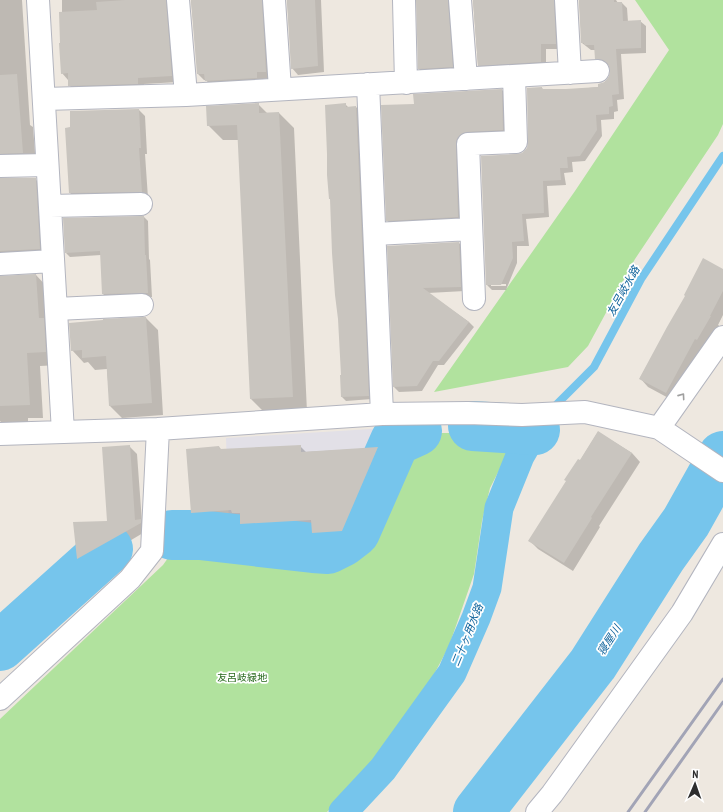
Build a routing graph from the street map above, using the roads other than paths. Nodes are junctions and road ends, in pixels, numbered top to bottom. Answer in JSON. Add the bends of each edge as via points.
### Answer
{"nodes":[{"id":1,"x":38,"y":0,"type":"edge"},
{"id":2,"x":178,"y":0,"type":"edge"},
{"id":3,"x":274,"y":0,"type":"edge"},
{"id":4,"x":404,"y":0,"type":"edge"},
{"id":5,"x":460,"y":0,"type":"edge"},
{"id":6,"x":566,"y":0,"type":"edge"},
{"id":7,"x":598,"y":71,"type":"dead end"},
{"id":8,"x":570,"y":73,"type":"junction"},
{"id":9,"x":514,"y":76,"type":"junction"},
{"id":10,"x":466,"y":79,"type":"junction"},
{"id":11,"x":406,"y":83,"type":"junction"},
{"id":12,"x":368,"y":84,"type":"junction"},
{"id":13,"x":280,"y":89,"type":"junction"},
{"id":14,"x":186,"y":95,"type":"junction"},
{"id":15,"x":44,"y":99,"type":"junction"},
{"id":16,"x":47,"y":165,"type":"junction"},
{"id":17,"x":0,"y":166,"type":"edge"},
{"id":18,"x":141,"y":204,"type":"dead end"},
{"id":19,"x":50,"y":206,"type":"junction"},
{"id":20,"x":471,"y":229,"type":"junction"},
{"id":21,"x":374,"y":234,"type":"junction"},
{"id":22,"x":53,"y":261,"type":"junction"},
{"id":23,"x":0,"y":264,"type":"edge"},
{"id":24,"x":474,"y":299,"type":"dead end"},
{"id":25,"x":142,"y":305,"type":"dead end"},
{"id":26,"x":56,"y":309,"type":"junction"},
{"id":27,"x":723,"y":337,"type":"edge"},
{"id":28,"x":382,"y":414,"type":"junction"},
{"id":29,"x":659,"y":428,"type":"junction"},
{"id":30,"x":158,"y":429,"type":"junction"},
{"id":31,"x":63,"y":432,"type":"junction"},
{"id":32,"x":0,"y":434,"type":"edge"},
{"id":33,"x":723,"y":471,"type":"edge"},
{"id":34,"x":723,"y":544,"type":"edge"},
{"id":35,"x":0,"y":699,"type":"edge"},
{"id":36,"x":537,"y":812,"type":"edge"}],
"edges":[{"from":1,"to":15,"type":"street"},
{"from":2,"to":14,"type":"street"},
{"from":3,"to":13,"type":"street"},
{"from":4,"to":11,"type":"street"},
{"from":5,"to":10,"type":"street"},
{"from":6,"to":8,"type":"street"},
{"from":7,"to":8,"type":"street"},
{"from":8,"to":9,"type":"street"},
{"from":9,"to":10,"type":"street"},
{"from":9,"to":20,"type":"street","via":[[516,142],[468,144]]},
{"from":10,"to":11,"type":"street"},
{"from":11,"to":12,"type":"street"},
{"from":12,"to":13,"type":"street"},
{"from":12,"to":21,"type":"street"},
{"from":13,"to":14,"type":"street"},
{"from":14,"to":15,"type":"street"},
{"from":15,"to":16,"type":"street"},
{"from":16,"to":17,"type":"street"},
{"from":16,"to":19,"type":"street"},
{"from":18,"to":19,"type":"street"},
{"from":19,"to":22,"type":"street"},
{"from":20,"to":21,"type":"street"},
{"from":20,"to":24,"type":"street"},
{"from":21,"to":28,"type":"street"},
{"from":22,"to":23,"type":"street"},
{"from":22,"to":26,"type":"street"},
{"from":25,"to":26,"type":"street"},
{"from":26,"to":31,"type":"street"},
{"from":29,"to":27,"type":"street","one_way":true},
{"from":28,"to":29,"type":"street","via":[[522,415],[585,412]]},
{"from":28,"to":30,"type":"street"},
{"from":29,"to":33,"type":"street"},
{"from":30,"to":31,"type":"street"},
{"from":30,"to":35,"type":"street","via":[[152,551],[130,579]]},
{"from":31,"to":32,"type":"street"},
{"from":34,"to":36,"type":"street","via":[[682,613]]}]}
